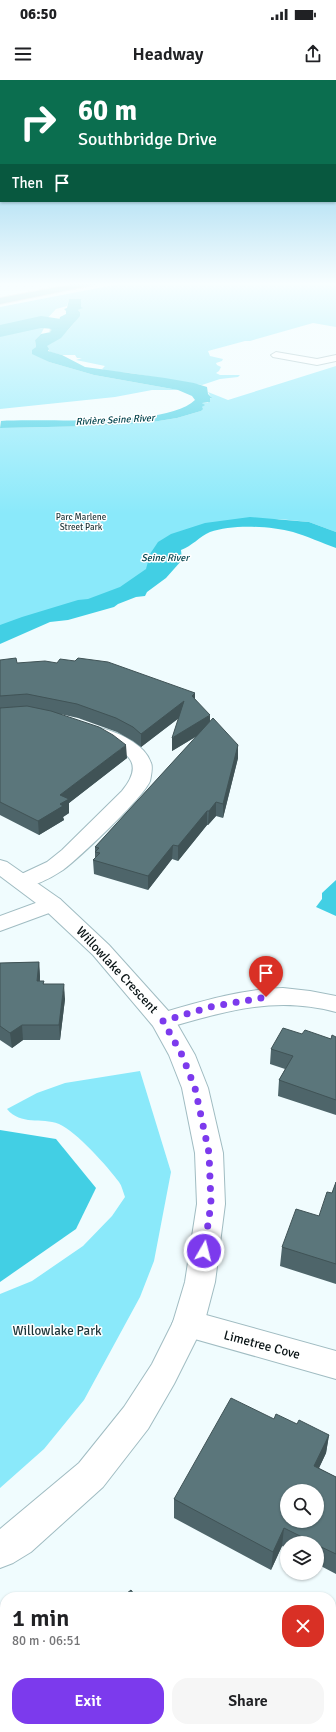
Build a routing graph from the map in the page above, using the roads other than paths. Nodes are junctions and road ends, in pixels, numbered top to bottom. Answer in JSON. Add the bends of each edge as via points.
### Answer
{"nodes":[{"id":1,"x":306,"y":360,"type":"edge"},
{"id":2,"x":326,"y":360,"type":"edge"},
{"id":3,"x":85,"y":727,"type":"edge"},
{"id":4,"x":0,"y":866,"type":"edge"},
{"id":5,"x":23,"y":882,"type":"junction"},
{"id":6,"x":52,"y":904,"type":"junction"},
{"id":7,"x":0,"y":924,"type":"edge"},
{"id":8,"x":336,"y":1004,"type":"edge"},
{"id":9,"x":163,"y":1021,"type":"junction"},
{"id":10,"x":188,"y":1324,"type":"junction"},
{"id":11,"x":336,"y":1365,"type":"edge"},
{"id":12,"x":0,"y":1550,"type":"edge"}],
"edges":[{"from":1,"to":2,"type":"street"},
{"from":3,"to":5,"type":"street","via":[[129,747],[142,763],[140,781],[69,854],[54,866]]},
{"from":4,"to":5,"type":"street","name":"Willowlake Crescent"},
{"from":5,"to":6,"type":"street","name":"Willowlake Crescent"},
{"from":6,"to":7,"type":"street"},
{"from":6,"to":9,"type":"street","name":"Willowlake Crescent","via":[[101,950]]},
{"from":8,"to":9,"type":"street","via":[[319,999],[266,997],[210,1007]]},
{"from":9,"to":10,"type":"street","name":"Willowlake Crescent","via":[[182,1055],[195,1088],[209,1153],[211,1204],[200,1282]]},
{"from":10,"to":11,"type":"street","name":"Limetree Cove"},
{"from":10,"to":12,"type":"street","name":"Willowlake Crescent","via":[[163,1374],[136,1418],[91,1475],[18,1539]]}]}
